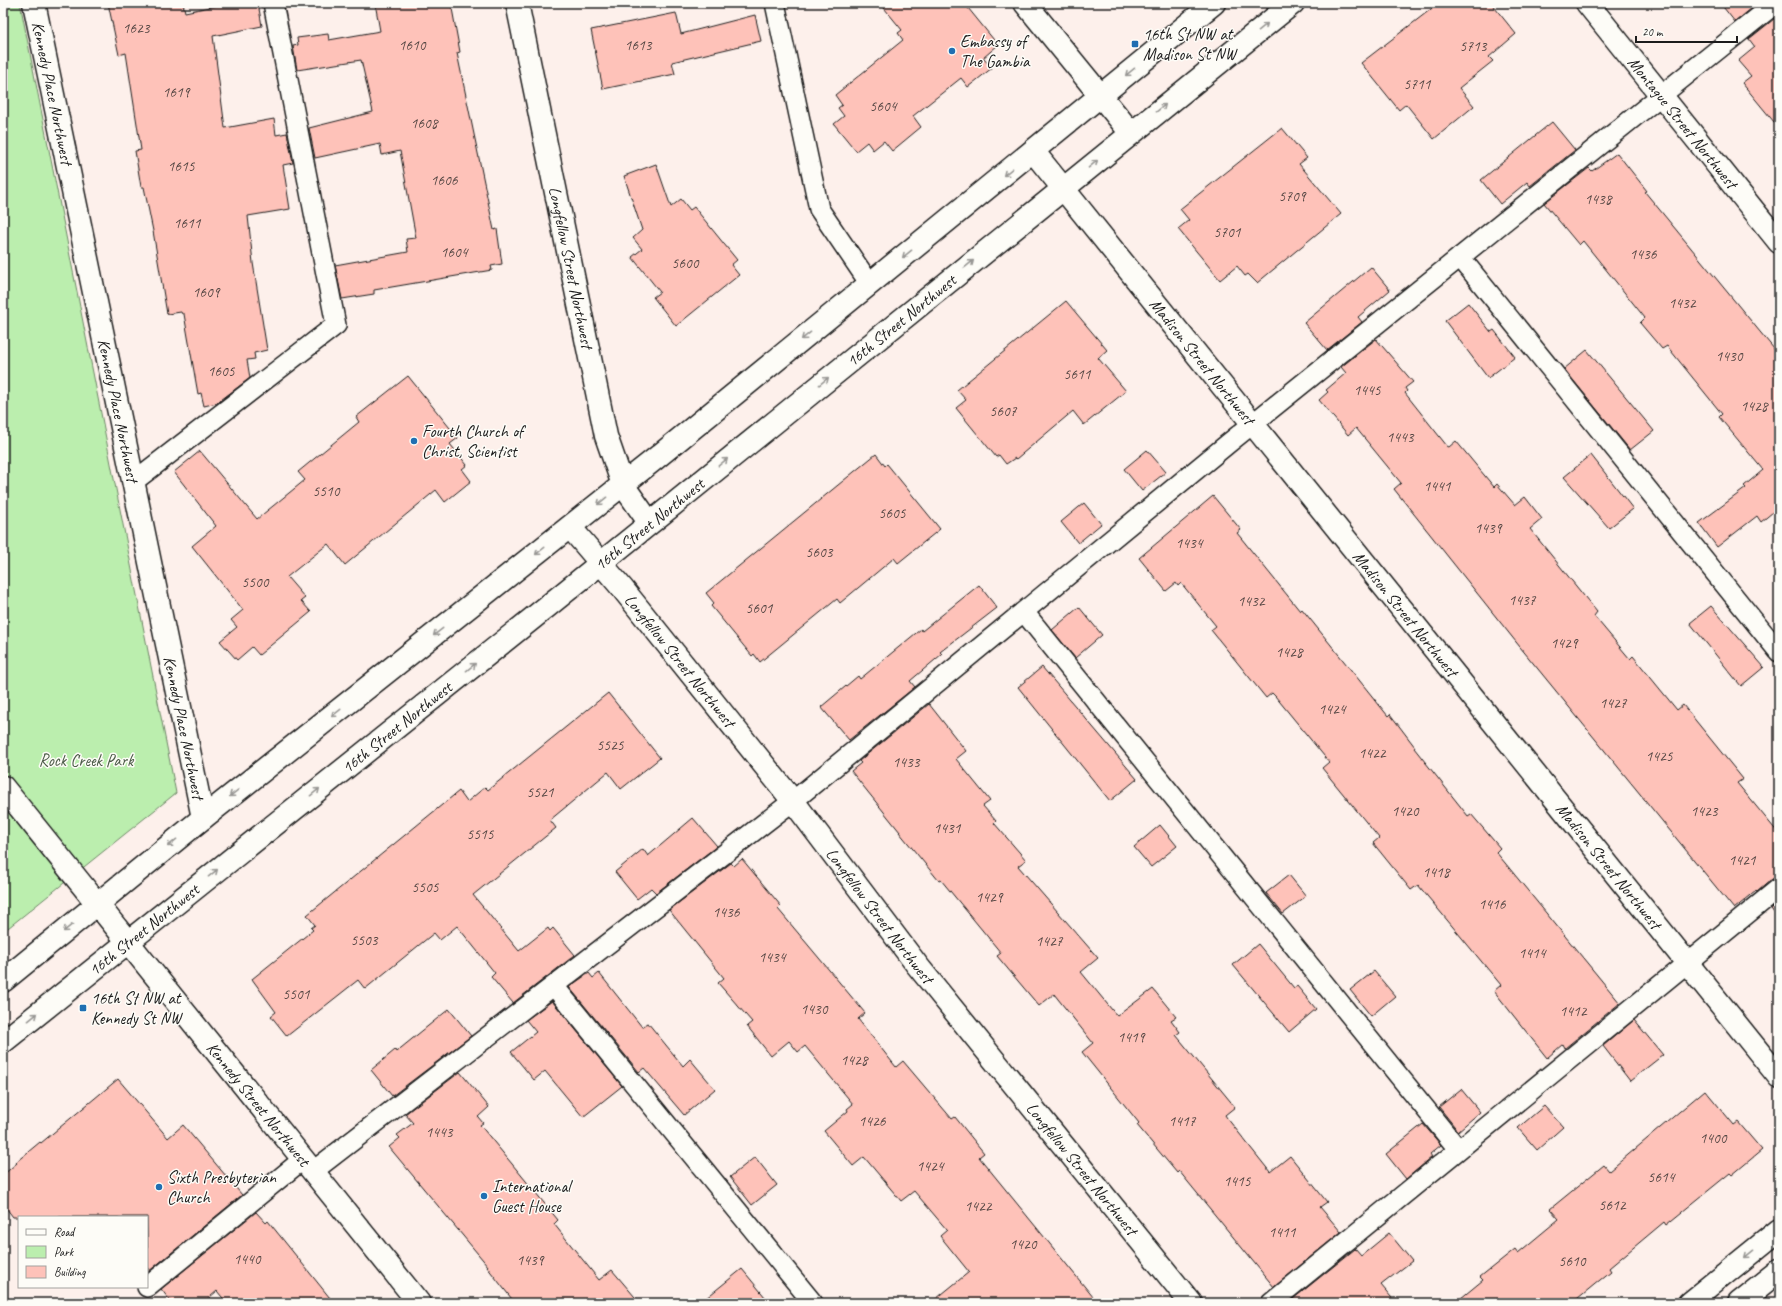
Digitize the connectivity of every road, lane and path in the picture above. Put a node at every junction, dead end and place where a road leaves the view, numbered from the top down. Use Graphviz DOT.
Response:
graph roads {
  1 [pos="34,3"];
  2 [pos="273,3"];
  3 [pos="517,3"];
  4 [pos="775,3"];
  5 [pos="1025,3"];
  6 [pos="1214,3"];
  7 [pos="1293,3"];
  8 [pos="1587,3"];
  9 [pos="1776,3"];
  10 [pos="1100,96"];
  11 [pos="1662,96"];
  12 [pos="1131,133"];
  13 [pos="1033,151"];
  14 [pos="1063,189"];
  15 [pos="1779,242"];
  16 [pos="1460,257"];
  17 [pos="870,284"];
  18 [pos="1252,425"];
  19 [pos="134,482"];
  20 [pos="623,485"];
  21 [pos="649,522"];
  22 [pos="570,527"];
  23 [pos="600,562"];
  24 [pos="1024,612"];
  25 [pos="1779,652"];
  26 [pos="3,787"];
  27 [pos="793,801"];
  28 [pos="203,818"];
  29 [pos="1779,888"];
  30 [pos="98,903"];
  31 [pos="128,941"];
  32 [pos="1686,963"];
  33 [pos="3,981"];
  34 [pos="554,986"];
  35 [pos="3,1042"];
  36 [pos="1779,1077"];
  37 [pos="1458,1149"];
  38 [pos="307,1166"];
  39 [pos="1779,1230"];
  40 [pos="1779,1271"];
  41 [pos="148,1286"];
  42 [pos="146,1288"];
  43 [pos="151,1303"];
  44 [pos="419,1303"];
  45 [pos="813,1303"];
  46 [pos="1191,1303"];
  47 [pos="1271,1303"];
  48 [pos="1689,1303"];
  49 [pos="1739,1303"];
  1 -- 19 [label="street, Kennedy Place Northwest"];
  2 -- 19 [label="lane"];
  3 -- 20 [label="street, Longfellow Street Northwest"];
  4 -- 17 [label="lane"];
  5 -- 10 [label="street"];
  6 -- 10 [label="street, one-way"];
  12 -- 7 [label="street, 16th Street Northwest, one-way"];
  8 -- 11 [label="street, Montague Street Northwest"];
  9 -- 11 [label="lane"];
  10 -- 12 [label="street"];
  10 -- 13 [label="street"];
  11 -- 15 [label="street, Montague Street Northwest"];
  11 -- 16 [label="lane"];
  14 -- 12 [label="street, 16th Street Northwest, one-way"];
  13 -- 14 [label="street, Madison Street Northwest"];
  13 -- 17 [label="street, one-way"];
  14 -- 18 [label="street, Madison Street Northwest"];
  21 -- 14 [label="street, 16th Street Northwest, one-way"];
  16 -- 18 [label="lane"];
  16 -- 25 [label="lane"];
  17 -- 20 [label="street, one-way"];
  18 -- 24 [label="lane"];
  18 -- 32 [label="street, Madison Street Northwest"];
  19 -- 28 [label="street, Kennedy Place Northwest"];
  20 -- 21 [label="street, Longfellow Street Northwest"];
  20 -- 22 [label="street, one-way"];
  21 -- 23 [label="street, 16th Street Northwest"];
  22 -- 23 [label="street, Longfellow Street Northwest"];
  22 -- 28 [label="street, one-way"];
  23 -- 27 [label="street, Longfellow Street Northwest"];
  31 -- 23 [label="street, 16th Street Northwest, one-way"];
  24 -- 27 [label="lane"];
  24 -- 37 [label="lane"];
  26 -- 30 [label="street, Kennedy Street Northwest"];
  27 -- 34 [label="lane"];
  27 -- 46 [label="street, Longfellow Street Northwest"];
  28 -- 30 [label="street, one-way"];
  29 -- 32 [label="lane"];
  30 -- 31 [label="street, Kennedy Street Northwest"];
  30 -- 33 [label="street, one-way"];
  35 -- 31 [label="street, 16th Street Northwest, one-way"];
  31 -- 38 [label="street, Kennedy Street Northwest"];
  32 -- 36 [label="street, Madison Street Northwest"];
  32 -- 37 [label="lane"];
  34 -- 38 [label="lane"];
  34 -- 45 [label="lane"];
  37 -- 47 [label="lane"];
  38 -- 41 [label="lane"];
  38 -- 44 [label="street, Kennedy Street Northwest"];
  39 -- 48 [label="street, one-way"];
  40 -- 49 [label="street"];
  42 -- 43 [label="lane"];
}
